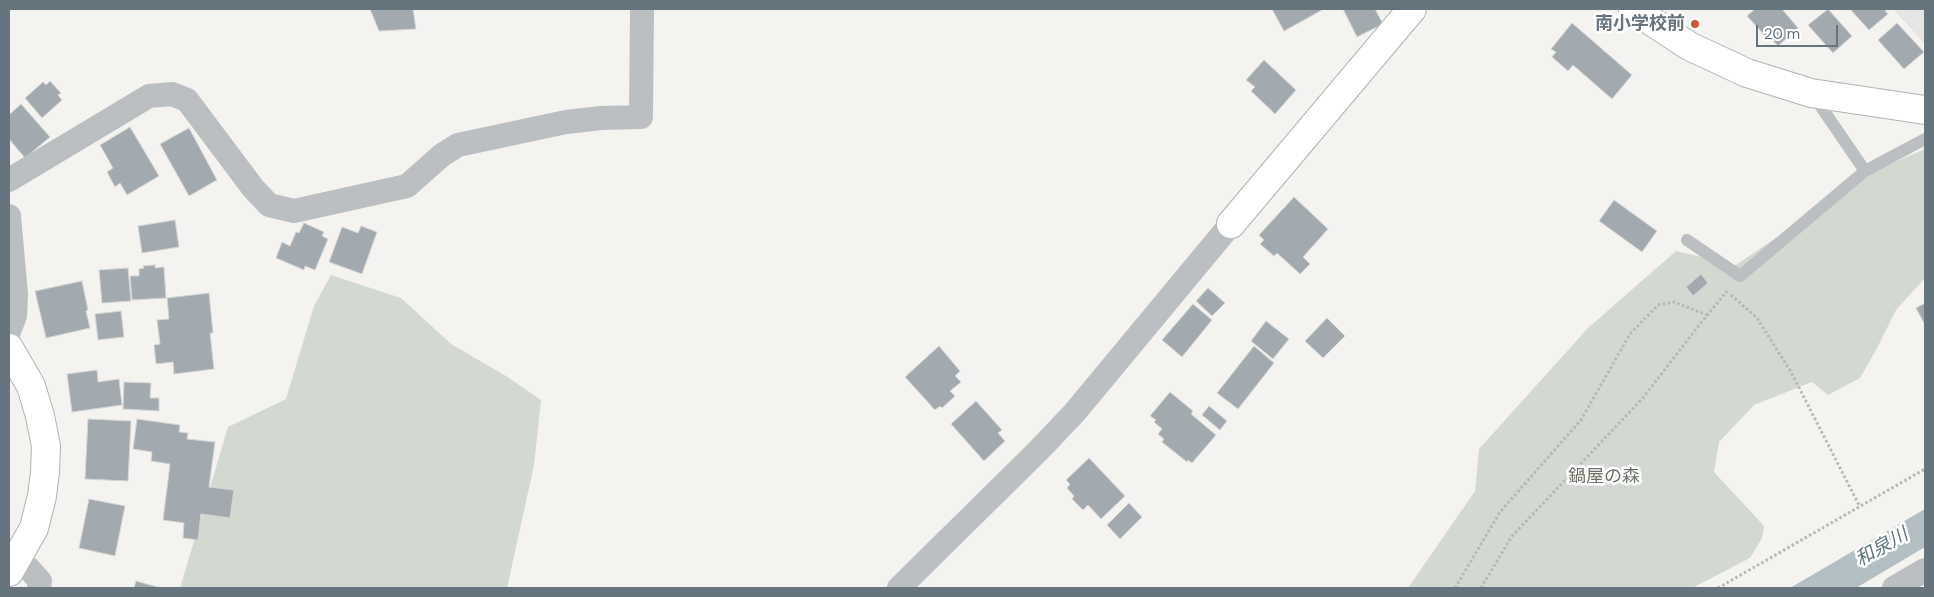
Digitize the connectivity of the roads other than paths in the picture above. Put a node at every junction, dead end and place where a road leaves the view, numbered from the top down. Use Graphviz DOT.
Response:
graph roads {
  1 [pos="642,9"];
  2 [pos="1412,9"];
  3 [pos="1633,9"];
  4 [pos="1811,93"];
  5 [pos="1925,110"];
  6 [pos="1925,139"];
  7 [pos="1865,171"];
  8 [pos="9,180"];
  9 [pos="9,216"];
  10 [pos="1231,224"];
  11 [pos="1687,240"];
  12 [pos="9,331"];
  13 [pos="9,348"];
  14 [pos="13,567"];
  15 [pos="1925,570"];
  16 [pos="39,588"];
  17 [pos="899,588"];
  18 [pos="1894,588"];
  1 -- 8 [label="street"];
  2 -- 10 [label="street"];
  3 -- 4 [label="street"];
  4 -- 5 [label="street"];
  4 -- 7 [label="lane"];
  6 -- 7 [label="lane"];
  7 -- 11 [label="lane"];
  9 -- 12 [label="street"];
  10 -- 17 [label="street"];
  13 -- 14 [label="street"];
  14 -- 16 [label="street"];
  15 -- 18 [label="street"];
}
